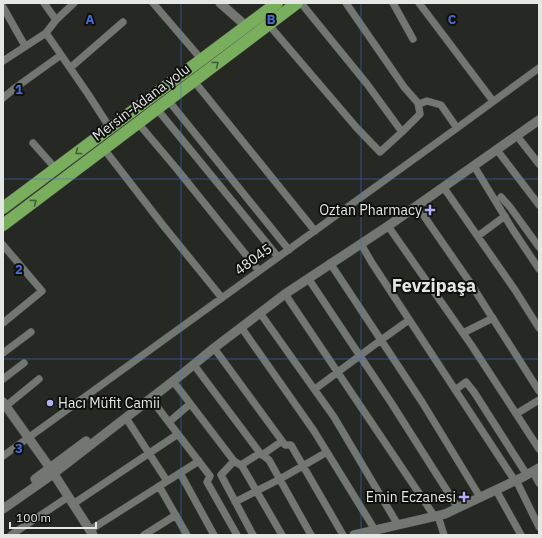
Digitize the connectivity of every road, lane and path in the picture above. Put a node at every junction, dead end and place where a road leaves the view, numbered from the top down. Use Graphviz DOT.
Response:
graph roads {
  1 [pos="44,3"];
  2 [pos="74,3"];
  3 [pos="153,3"];
  4 [pos="220,3"];
  5 [pos="277,3"];
  6 [pos="299,3"];
  7 [pos="346,3"];
  8 [pos="393,3"];
  9 [pos="419,3"];
  10 [pos="3,7"];
  11 [pos="56,20"];
  12 [pos="123,22"];
  13 [pos="268,25"];
  14 [pos="246,26"];
  15 [pos="46,33"];
  16 [pos="413,39"];
  17 [pos="25,46"];
  18 [pos="61,55"];
  19 [pos="3,60"];
  20 [pos="202,60"];
  21 [pos="70,68"];
  22 [pos="539,68"];
  23 [pos="194,81"];
  24 [pos="3,98"];
  25 [pos="168,100"];
  26 [pos="493,101"];
  27 [pos="418,103"];
  28 [pos="157,109"];
  29 [pos="539,114"];
  30 [pos="539,120"];
  31 [pos="138,123"];
  32 [pos="110,128"];
  33 [pos="457,128"];
  34 [pos="402,132"];
  35 [pos="517,136"];
  36 [pos="33,143"];
  37 [pos="104,149"];
  38 [pos="497,150"];
  39 [pos="539,164"];
  40 [pos="474,166"];
  41 [pos="56,169"];
  42 [pos="444,188"];
  43 [pos="501,197"];
  44 [pos="539,205"];
  45 [pos="417,206"];
  46 [pos="3,208"];
  47 [pos="505,216"];
  48 [pos="3,225"];
  49 [pos="388,226"];
  50 [pos="314,231"];
  51 [pos="478,236"];
  52 [pos="361,244"];
  53 [pos="3,246"];
  54 [pos="539,247"];
  55 [pos="288,250"];
  56 [pos="278,257"];
  57 [pos="330,263"];
  58 [pos="539,269"];
  59 [pos="259,271"];
  60 [pos="308,278"];
  61 [pos="285,294"];
  62 [pos="222,298"];
  63 [pos="260,313"];
  64 [pos="5,318"];
  65 [pos="493,318"];
  66 [pos="409,320"];
  67 [pos="241,327"];
  68 [pos="539,328"];
  69 [pos="30,332"];
  70 [pos="462,333"];
  71 [pos="381,340"];
  72 [pos="214,348"];
  73 [pos="3,353"];
  74 [pos="360,356"];
  75 [pos="24,363"];
  76 [pos="194,365"];
  77 [pos="338,372"];
  78 [pos="39,379"];
  79 [pos="3,380"];
  80 [pos="173,381"];
  81 [pos="315,389"];
  82 [pos="455,390"];
  83 [pos="539,391"];
  84 [pos="151,398"];
  85 [pos="539,400"];
  86 [pos="190,404"];
  87 [pos="5,407"];
  88 [pos="516,414"];
  89 [pos="126,418"];
  90 [pos="169,422"];
  91 [pos="178,434"];
  92 [pos="29,437"];
  93 [pos="282,441"];
  94 [pos="539,449"];
  95 [pos="327,452"];
  96 [pos="149,453"];
  97 [pos="261,454"];
  98 [pos="3,456"];
  99 [pos="199,461"];
  100 [pos="234,461"];
  101 [pos="241,465"];
  102 [pos="303,466"];
  103 [pos="52,471"];
  104 [pos="533,471"];
  105 [pos="180,473"];
  106 [pos="280,479"];
  107 [pos="167,481"];
  108 [pos="515,481"];
  109 [pos="539,483"];
  110 [pos="159,486"];
  111 [pos="496,490"];
  112 [pos="257,492"];
  113 [pos="480,497"];
  114 [pos="71,501"];
  115 [pos="235,502"];
  116 [pos="3,503"];
  117 [pos="458,508"];
  118 [pos="3,509"];
  119 [pos="176,515"];
  120 [pos="437,516"];
  121 [pos="398,525"];
  122 [pos="539,527"];
  123 [pos="375,530"];
  124 [pos="91,533"];
  125 [pos="11,535"];
  126 [pos="144,535"];
  127 [pos="187,535"];
  128 [pos="214,535"];
  129 [pos="237,535"];
  130 [pos="253,535"];
  131 [pos="282,535"];
  132 [pos="311,535"];
  133 [pos="343,535"];
  134 [pos="354,535"];
  135 [pos="444,535"];
  136 [pos="521,535"];
  1 -- 11 [label="street"];
  2 -- 11 [label="street"];
  3 -- 20 [label="street"];
  4 -- 14 [label="main road"];
  5 -- 14 [label="highway, Mersin-Adana yolu"];
  6 -- 13 [label="highway, Mersin-Adana yolu"];
  6 -- 34 [label="street"];
  7 -- 27 [label="street"];
  8 -- 16 [label="street"];
  9 -- 26 [label="street"];
  10 -- 17 [label="street"];
  11 -- 15 [label="street"];
  12 -- 21 [label="street"];
  23 -- 13 [label="highway, Mersin-Adana yolu, one-way"];
  13 -- 34 [label="street"];
  14 -- 20 [label="highway, Mersin-Adana yolu"];
  15 -- 17 [label="street"];
  15 -- 18 [label="street"];
  17 -- 19 [label="street"];
  18 -- 21 [label="street"];
  18 -- 24 [label="street"];
  20 -- 32 [label="highway, Mersin-Adana yolu"];
  21 -- 32 [label="street"];
  22 -- 26 [label="street, 48045"];
  23 -- 25 [label="highway, Mersin-Adana yolu"];
  23 -- 50 [label="street"];
  25 -- 28 [label="highway, Mersin-Adana yolu"];
  25 -- 55 [label="street"];
  26 -- 33 [label="street, 48045"];
  27 -- 33 [label="street"];
  27 -- 34 [label="street"];
  28 -- 31 [label="highway, Mersin-Adana yolu"];
  28 -- 56 [label="street"];
  29 -- 57 [label="main road"];
  30 -- 35 [label="main road"];
  31 -- 37 [label="highway, Mersin-Adana yolu"];
  31 -- 59 [label="street"];
  32 -- 41 [label="highway, Mersin-Adana yolu, one-way"];
  33 -- 50 [label="street, 48045"];
  35 -- 38 [label="main road"];
  35 -- 39 [label="street"];
  36 -- 41 [label="street"];
  48 -- 37 [label="highway, Mersin-Adana yolu, one-way"];
  37 -- 62 [label="street"];
  38 -- 40 [label="main road"];
  38 -- 44 [label="street"];
  40 -- 42 [label="main road"];
  40 -- 47 [label="street"];
  41 -- 46 [label="highway, Mersin-Adana yolu"];
  42 -- 45 [label="main road"];
  42 -- 51 [label="street"];
  43 -- 54 [label="street"];
  45 -- 49 [label="main road"];
  45 -- 65 [label="street"];
  47 -- 51 [label="street"];
  47 -- 58 [label="street"];
  49 -- 52 [label="main road"];
  49 -- 70 [label="street"];
  50 -- 55 [label="street, 48045"];
  51 -- 68 [label="street"];
  52 -- 57 [label="main road"];
  52 -- 66 [label="street"];
  53 -- 64 [label="street"];
  55 -- 56 [label="street, 48045"];
  56 -- 59 [label="street, 48045"];
  57 -- 60 [label="main road"];
  57 -- 71 [label="street"];
  59 -- 62 [label="street, 48045"];
  60 -- 61 [label="main road"];
  60 -- 74 [label="street"];
  61 -- 63 [label="main road"];
  61 -- 77 [label="street"];
  62 -- 92 [label="street, 48045"];
  63 -- 67 [label="main road"];
  63 -- 81 [label="street"];
  65 -- 70 [label="street"];
  65 -- 83 [label="street"];
  66 -- 71 [label="street"];
  66 -- 82 [label="street"];
  67 -- 72 [label="main road"];
  67 -- 95 [label="street"];
  69 -- 73 [label="street"];
  70 -- 88 [label="street"];
  71 -- 74 [label="street"];
  71 -- 113 [label="street"];
  72 -- 76 [label="main road"];
  72 -- 93 [label="street"];
  72 -- 103 [label="main road"];
  74 -- 77 [label="street"];
  74 -- 117 [label="street"];
  75 -- 79 [label="street"];
  76 -- 80 [label="main road"];
  76 -- 97 [label="street"];
  77 -- 81 [label="street"];
  77 -- 120 [label="street"];
  78 -- 87 [label="street"];
  80 -- 84 [label="main road"];
  80 -- 86 [label="street"];
  81 -- 121 [label="street"];
  82 -- 104 [label="street"];
  82 -- 108 [label="street"];
  84 -- 89 [label="main road"];
  84 -- 90 [label="street"];
  85 -- 88 [label="street"];
  86 -- 90 [label="street"];
  86 -- 100 [label="street"];
  87 -- 92 [label="main road"];
  88 -- 94 [label="street"];
  89 -- 96 [label="street"];
  89 -- 103 [label="main road"];
  90 -- 91 [label="street"];
  91 -- 96 [label="street"];
  91 -- 99 [label="street"];
  92 -- 98 [label="street, 48045"];
  92 -- 103 [label="main road"];
  93 -- 97 [label="street"];
  93 -- 102 [label="street"];
  95 -- 102 [label="street"];
  95 -- 123 [label="street"];
  96 -- 107 [label="street"];
  96 -- 114 [label="street"];
  97 -- 101 [label="street"];
  97 -- 106 [label="street"];
  99 -- 105 [label="street"];
  99 -- 129 [label="street"];
  100 -- 101 [label="street"];
  100 -- 115 [label="street"];
  101 -- 112 [label="street"];
  102 -- 106 [label="street"];
  102 -- 133 [label="street"];
  103 -- 114 [label="main road"];
  103 -- 116 [label="main road"];
  103 -- 118 [label="main road"];
  104 -- 108 [label="main road"];
  104 -- 109 [label="street"];
  105 -- 107 [label="street"];
  105 -- 128 [label="street"];
  106 -- 112 [label="street"];
  106 -- 132 [label="street"];
  107 -- 110 [label="street"];
  108 -- 111 [label="main road"];
  108 -- 122 [label="street"];
  110 -- 119 [label="street"];
  110 -- 124 [label="street"];
  111 -- 113 [label="main road"];
  111 -- 136 [label="street"];
  112 -- 115 [label="street"];
  112 -- 131 [label="street"];
  113 -- 117 [label="main road"];
  114 -- 124 [label="main road"];
  114 -- 125 [label="street"];
  115 -- 130 [label="street"];
  117 -- 120 [label="main road"];
  119 -- 126 [label="street"];
  119 -- 127 [label="street"];
  120 -- 121 [label="main road"];
  120 -- 135 [label="street"];
  121 -- 123 [label="main road"];
  123 -- 134 [label="main road"];
}
